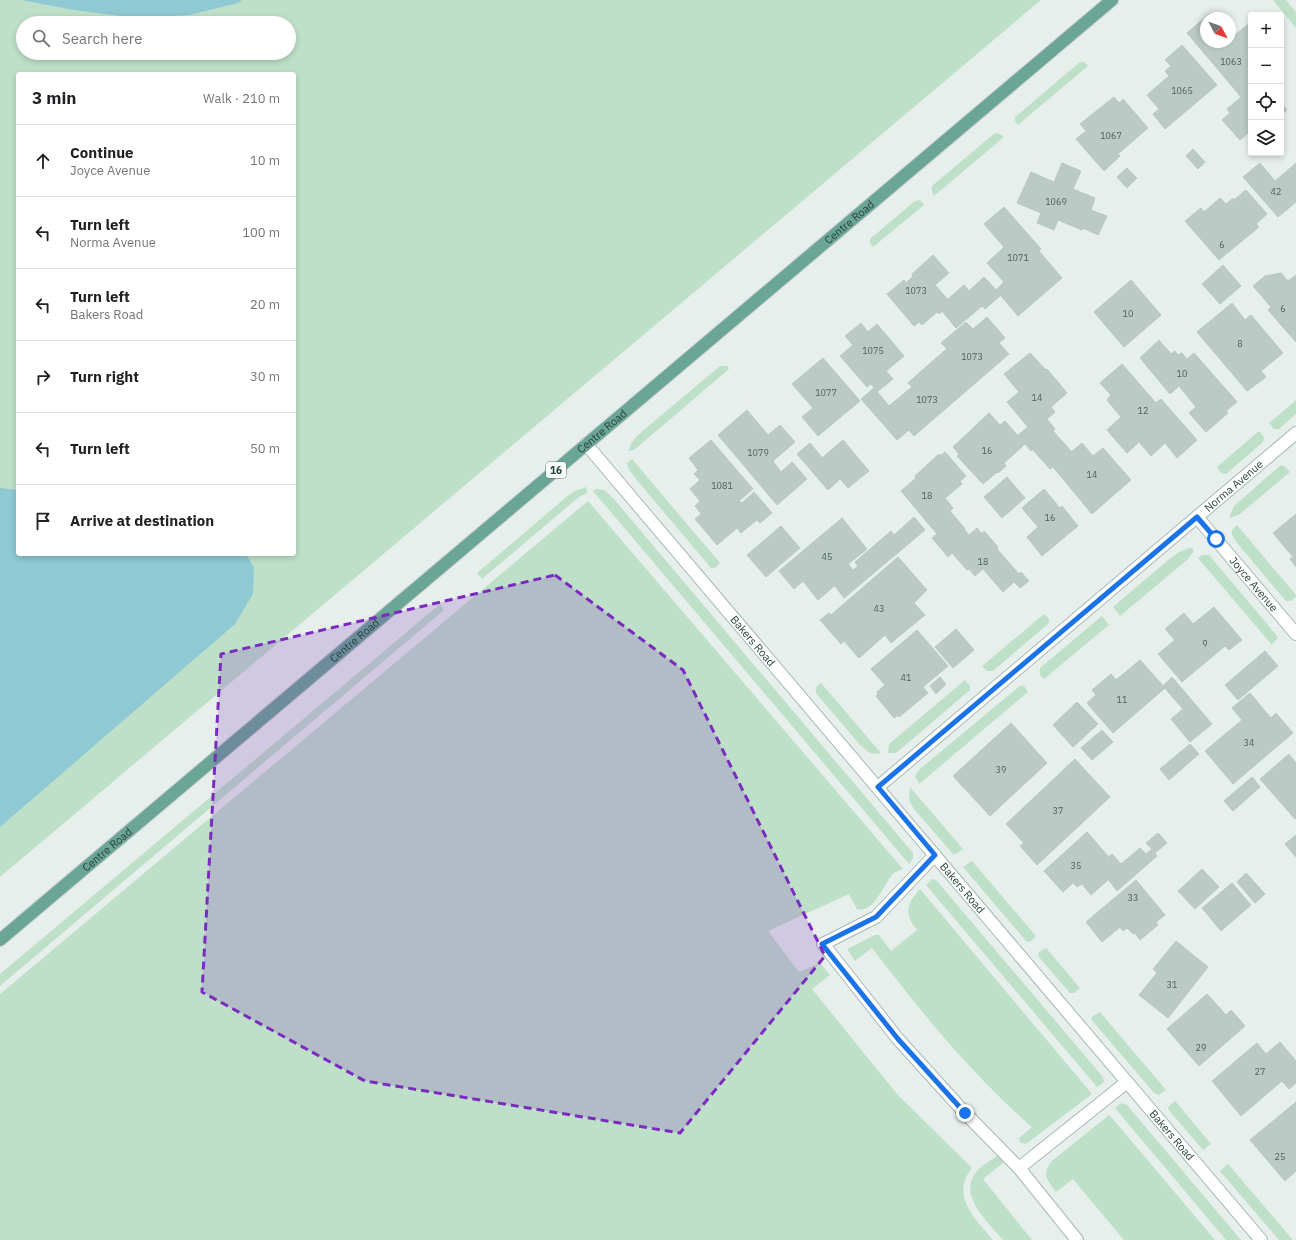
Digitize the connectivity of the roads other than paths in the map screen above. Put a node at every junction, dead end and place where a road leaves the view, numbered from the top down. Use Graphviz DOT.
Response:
graph roads {
  1 [pos="1112,0"];
  2 [pos="1296,433"];
  3 [pos="586,444"];
  4 [pos="1197,517"];
  5 [pos="1296,634"];
  6 [pos="878,787"];
  7 [pos="935,855"];
  8 [pos="0,940"];
  9 [pos="1127,1082"];
  10 [pos="1019,1168"];
  11 [pos="1077,1240"];
  12 [pos="1261,1240"];
  1 -- 3 [label="main road, Centre Road / 16"];
  2 -- 4 [label="street, Norma Avenue"];
  3 -- 6 [label="street, Bakers Road"];
  3 -- 8 [label="main road, Centre Road / 16"];
  4 -- 5 [label="street, Joyce Avenue"];
  4 -- 6 [label="street, Norma Avenue"];
  6 -- 7 [label="street, Bakers Road"];
  7 -- 9 [label="street, Bakers Road"];
  7 -- 10 [label="street"];
  9 -- 10 [label="street"];
  9 -- 12 [label="street, Bakers Road"];
  10 -- 11 [label="street"];
}
